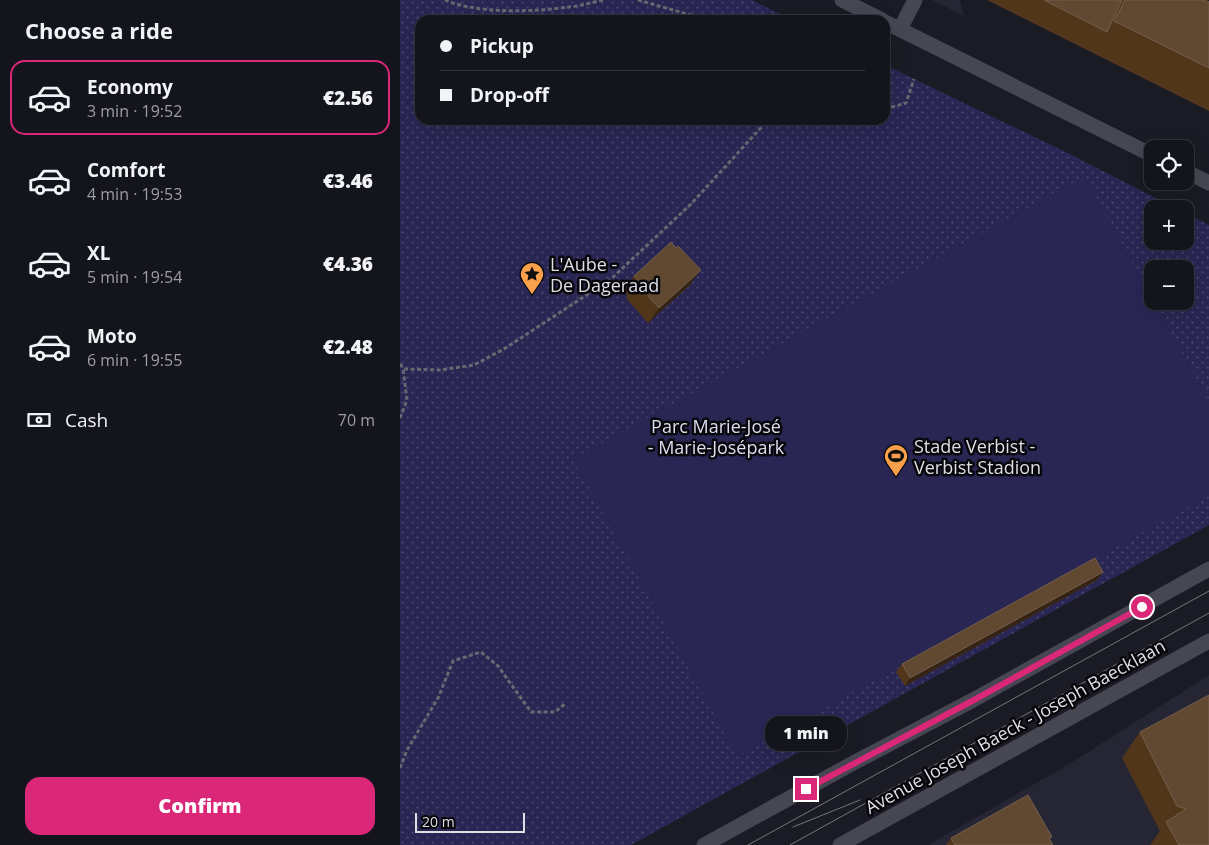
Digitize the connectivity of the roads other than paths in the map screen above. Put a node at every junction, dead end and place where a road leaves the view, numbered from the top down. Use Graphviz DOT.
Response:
graph roads {
  1 [pos="842,0"];
  2 [pos="915,0"];
  3 [pos="872,15"];
  4 [pos="890,24"];
  5 [pos="900,29"];
  6 [pos="1144,151"];
  7 [pos="1194,176"];
  8 [pos="1209,183"];
  9 [pos="1209,570"];
  10 [pos="1209,641"];
  11 [pos="704,845"];
  12 [pos="840,845"];
  1 -- 3 [label="street"];
  2 -- 5 [label="street"];
  4 -- 5 [label="street"];
  5 -- 6 [label="street"];
  7 -- 8 [label="street"];
  9 -- 11 [label="street"];
  10 -- 12 [label="street, Avenue Joseph Baeck - Joseph Baecklaan"];
}
